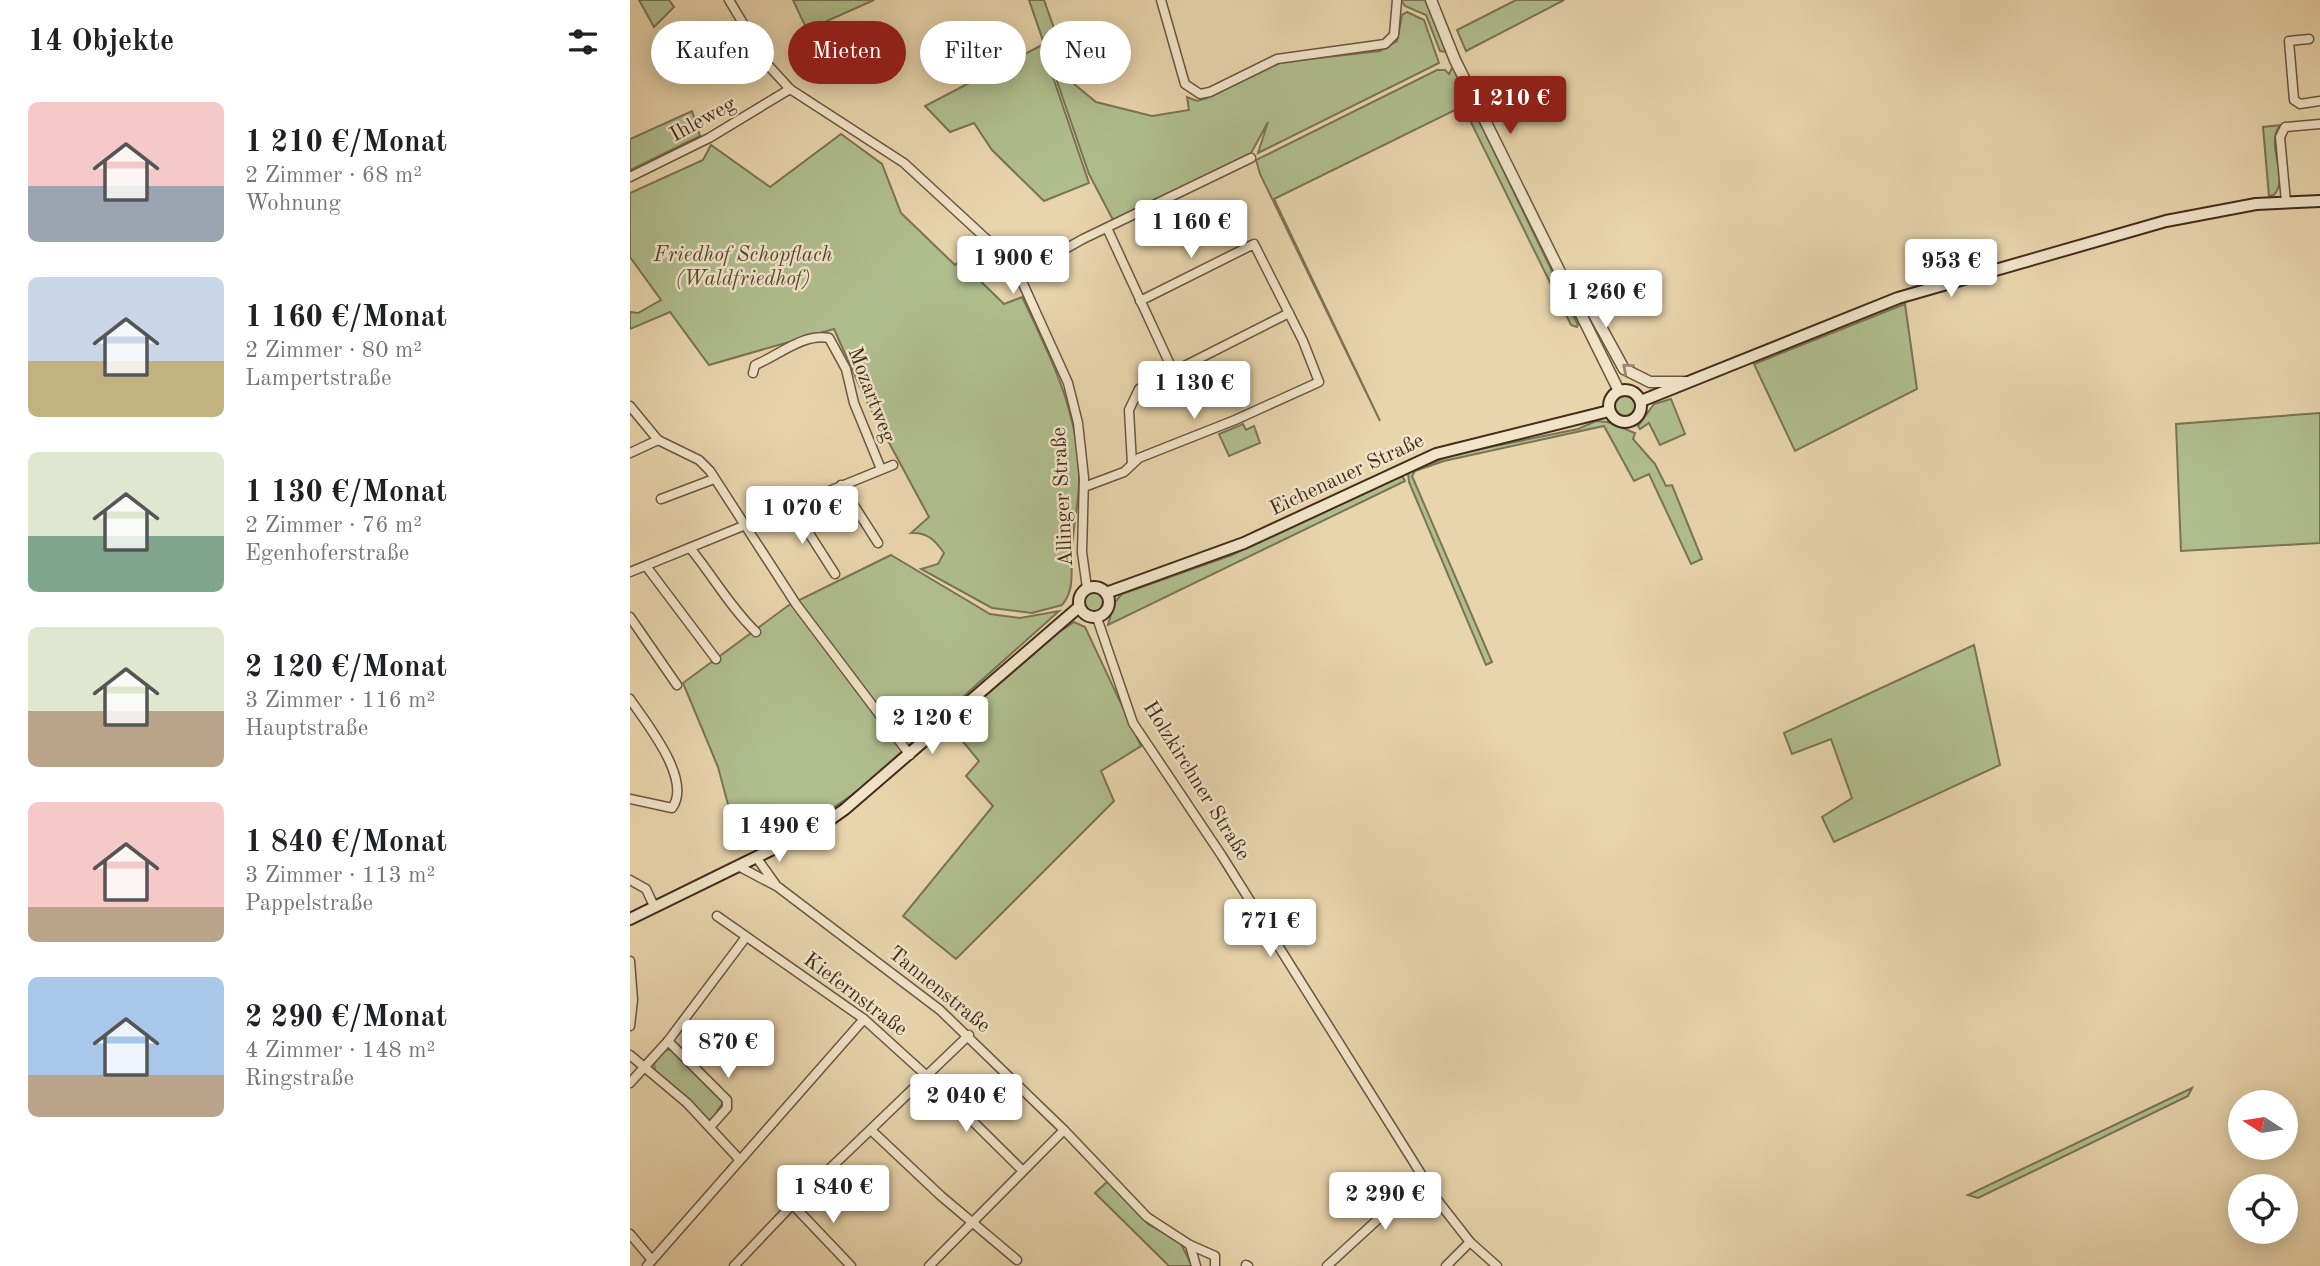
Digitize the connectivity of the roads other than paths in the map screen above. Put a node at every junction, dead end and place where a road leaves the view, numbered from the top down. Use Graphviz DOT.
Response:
graph roads {
  1 [pos="729,0"];
  2 [pos="1161,0"];
  3 [pos="1397,0"];
  4 [pos="1431,0"];
  5 [pos="2309,39"];
  6 [pos="790,89"];
  7 [pos="2320,101"];
  8 [pos="2320,124"];
  9 [pos="1251,158"];
  10 [pos="630,177"];
  11 [pos="2320,201"];
  12 [pos="2286,202"];
  13 [pos="1107,228"];
  14 [pos="1019,275"];
  15 [pos="1565,282"];
  16 [pos="1140,301"];
  17 [pos="1289,313"];
  18 [pos="1173,371"];
  19 [pos="753,373"];
  20 [pos="1690,383"];
  21 [pos="1619,391"];
  22 [pos="1641,401"];
  23 [pos="630,406"];
  24 [pos="1609,411"];
  25 [pos="659,440"];
  26 [pos="630,453"];
  27 [pos="1132,464"];
  28 [pos="893,465"];
  29 [pos="881,469"];
  30 [pos="715,479"];
  31 [pos="841,485"];
  32 [pos="1084,487"];
  33 [pos="661,499"];
  34 [pos="791,505"];
  35 [pos="744,526"];
  36 [pos="878,543"];
  37 [pos="690,548"];
  38 [pos="646,566"];
  39 [pos="630,572"];
  40 [pos="835,574"];
  41 [pos="1087,588"];
  42 [pos="1106,593"];
  43 [pos="1079,607"];
  44 [pos="630,617"];
  45 [pos="1097,618"];
  46 [pos="756,632"];
  47 [pos="716,659"];
  48 [pos="677,685"];
  49 [pos="630,698"];
  50 [pos="910,755"];
  51 [pos="630,799"];
  52 [pos="756,857"];
  53 [pos="738,866"];
  54 [pos="630,880"];
  55 [pos="778,887"];
  56 [pos="654,906"];
  57 [pos="717,916"];
  58 [pos="630,919"];
  59 [pos="746,937"];
  60 [pos="630,961"];
  61 [pos="864,1019"];
  62 [pos="630,1026"];
  63 [pos="969,1035"];
  64 [pos="668,1041"];
  65 [pos="630,1055"];
  66 [pos="645,1068"];
  67 [pos="928,1077"];
  68 [pos="630,1083"];
  69 [pos="710,1127"];
  70 [pos="1064,1130"];
  71 [pos="872,1131"];
  72 [pos="738,1159"];
  73 [pos="1023,1171"];
  74 [pos="1423,1178"];
  75 [pos="793,1205"];
  76 [pos="972,1222"];
  77 [pos="630,1234"];
  78 [pos="1470,1242"];
  79 [pos="1191,1245"];
  80 [pos="1017,1260"];
  81 [pos="649,1263"];
  82 [pos="734,1266"];
  83 [pos="851,1266"];
  84 [pos="929,1266"];
  85 [pos="1196,1266"];
  86 [pos="1215,1266"];
  87 [pos="1327,1266"];
  88 [pos="1446,1266"];
  89 [pos="1497,1266"];
  1 -- 6 [label="street, Allinger Straße"];
  2 -- 3 [label="street"];
  4 -- 15 [label="street"];
  5 -- 7 [label="street"];
  6 -- 10 [label="street, Ihleweg"];
  6 -- 14 [label="street, Allinger Straße"];
  8 -- 12 [label="street"];
  9 -- 13 [label="street"];
  11 -- 12 [label="main road"];
  12 -- 20 [label="main road"];
  13 -- 14 [label="street"];
  13 -- 16 [label="street"];
  14 -- 32 [label="street, Allinger Straße"];
  20 -- 15 [label="street, one-way"];
  15 -- 21 [label="street"];
  16 -- 17 [label="street"];
  16 -- 18 [label="street"];
  17 -- 18 [label="street"];
  17 -- 27 [label="street"];
  18 -- 27 [label="street"];
  19 -- 29 [label="street, Mozartweg"];
  20 -- 22 [label="main road"];
  21 -- 22 [label="main road"];
  21 -- 24 [label="main road"];
  22 -- 24 [label="main road"];
  23 -- 25 [label="street"];
  24 -- 42 [label="main road, Eichenauer Straße"];
  25 -- 26 [label="street"];
  25 -- 30 [label="street"];
  27 -- 32 [label="street"];
  28 -- 29 [label="street"];
  29 -- 31 [label="street"];
  30 -- 33 [label="street"];
  30 -- 35 [label="street"];
  31 -- 34 [label="street"];
  31 -- 36 [label="street"];
  32 -- 41 [label="street, Allinger Straße"];
  34 -- 35 [label="street"];
  34 -- 40 [label="street"];
  35 -- 37 [label="street"];
  35 -- 50 [label="street"];
  37 -- 38 [label="street"];
  37 -- 46 [label="street"];
  38 -- 39 [label="street"];
  38 -- 47 [label="street"];
  41 -- 42 [label="main road"];
  41 -- 43 [label="main road"];
  42 -- 45 [label="main road"];
  43 -- 45 [label="main road"];
  43 -- 50 [label="main road"];
  44 -- 48 [label="street"];
  45 -- 74 [label="street, Holzkirchner Straße"];
  49 -- 51 [label="street"];
  50 -- 52 [label="main road"];
  52 -- 53 [label="main road"];
  52 -- 55 [label="street, Tannenstraße"];
  53 -- 55 [label="street, Tannenstraße"];
  53 -- 56 [label="main road"];
  54 -- 56 [label="street"];
  55 -- 63 [label="street, Tannenstraße"];
  56 -- 58 [label="main road"];
  57 -- 59 [label="street, Kiefernstraße"];
  59 -- 61 [label="street, Kiefernstraße"];
  59 -- 64 [label="street"];
  60 -- 62 [label="street"];
  61 -- 67 [label="street, Kiefernstraße"];
  61 -- 72 [label="street"];
  63 -- 67 [label="street"];
  63 -- 70 [label="street, Tannenstraße"];
  64 -- 66 [label="street"];
  64 -- 69 [label="street"];
  65 -- 66 [label="street"];
  66 -- 68 [label="street"];
  66 -- 69 [label="street"];
  67 -- 71 [label="street"];
  67 -- 73 [label="street, Kiefernstraße"];
  69 -- 72 [label="street"];
  70 -- 73 [label="street"];
  70 -- 79 [label="street, Tannenstraße"];
  71 -- 75 [label="street"];
  71 -- 76 [label="street"];
  72 -- 81 [label="street"];
  73 -- 76 [label="street"];
  74 -- 78 [label="street, Holzkirchner Straße"];
  74 -- 87 [label="street"];
  75 -- 82 [label="street"];
  75 -- 83 [label="street"];
  76 -- 80 [label="street"];
  76 -- 84 [label="street"];
  77 -- 81 [label="street"];
  78 -- 88 [label="street"];
  78 -- 89 [label="street, Holzkirchner Straße"];
  79 -- 85 [label="street"];
  79 -- 86 [label="street, Tannenstraße"];
}
